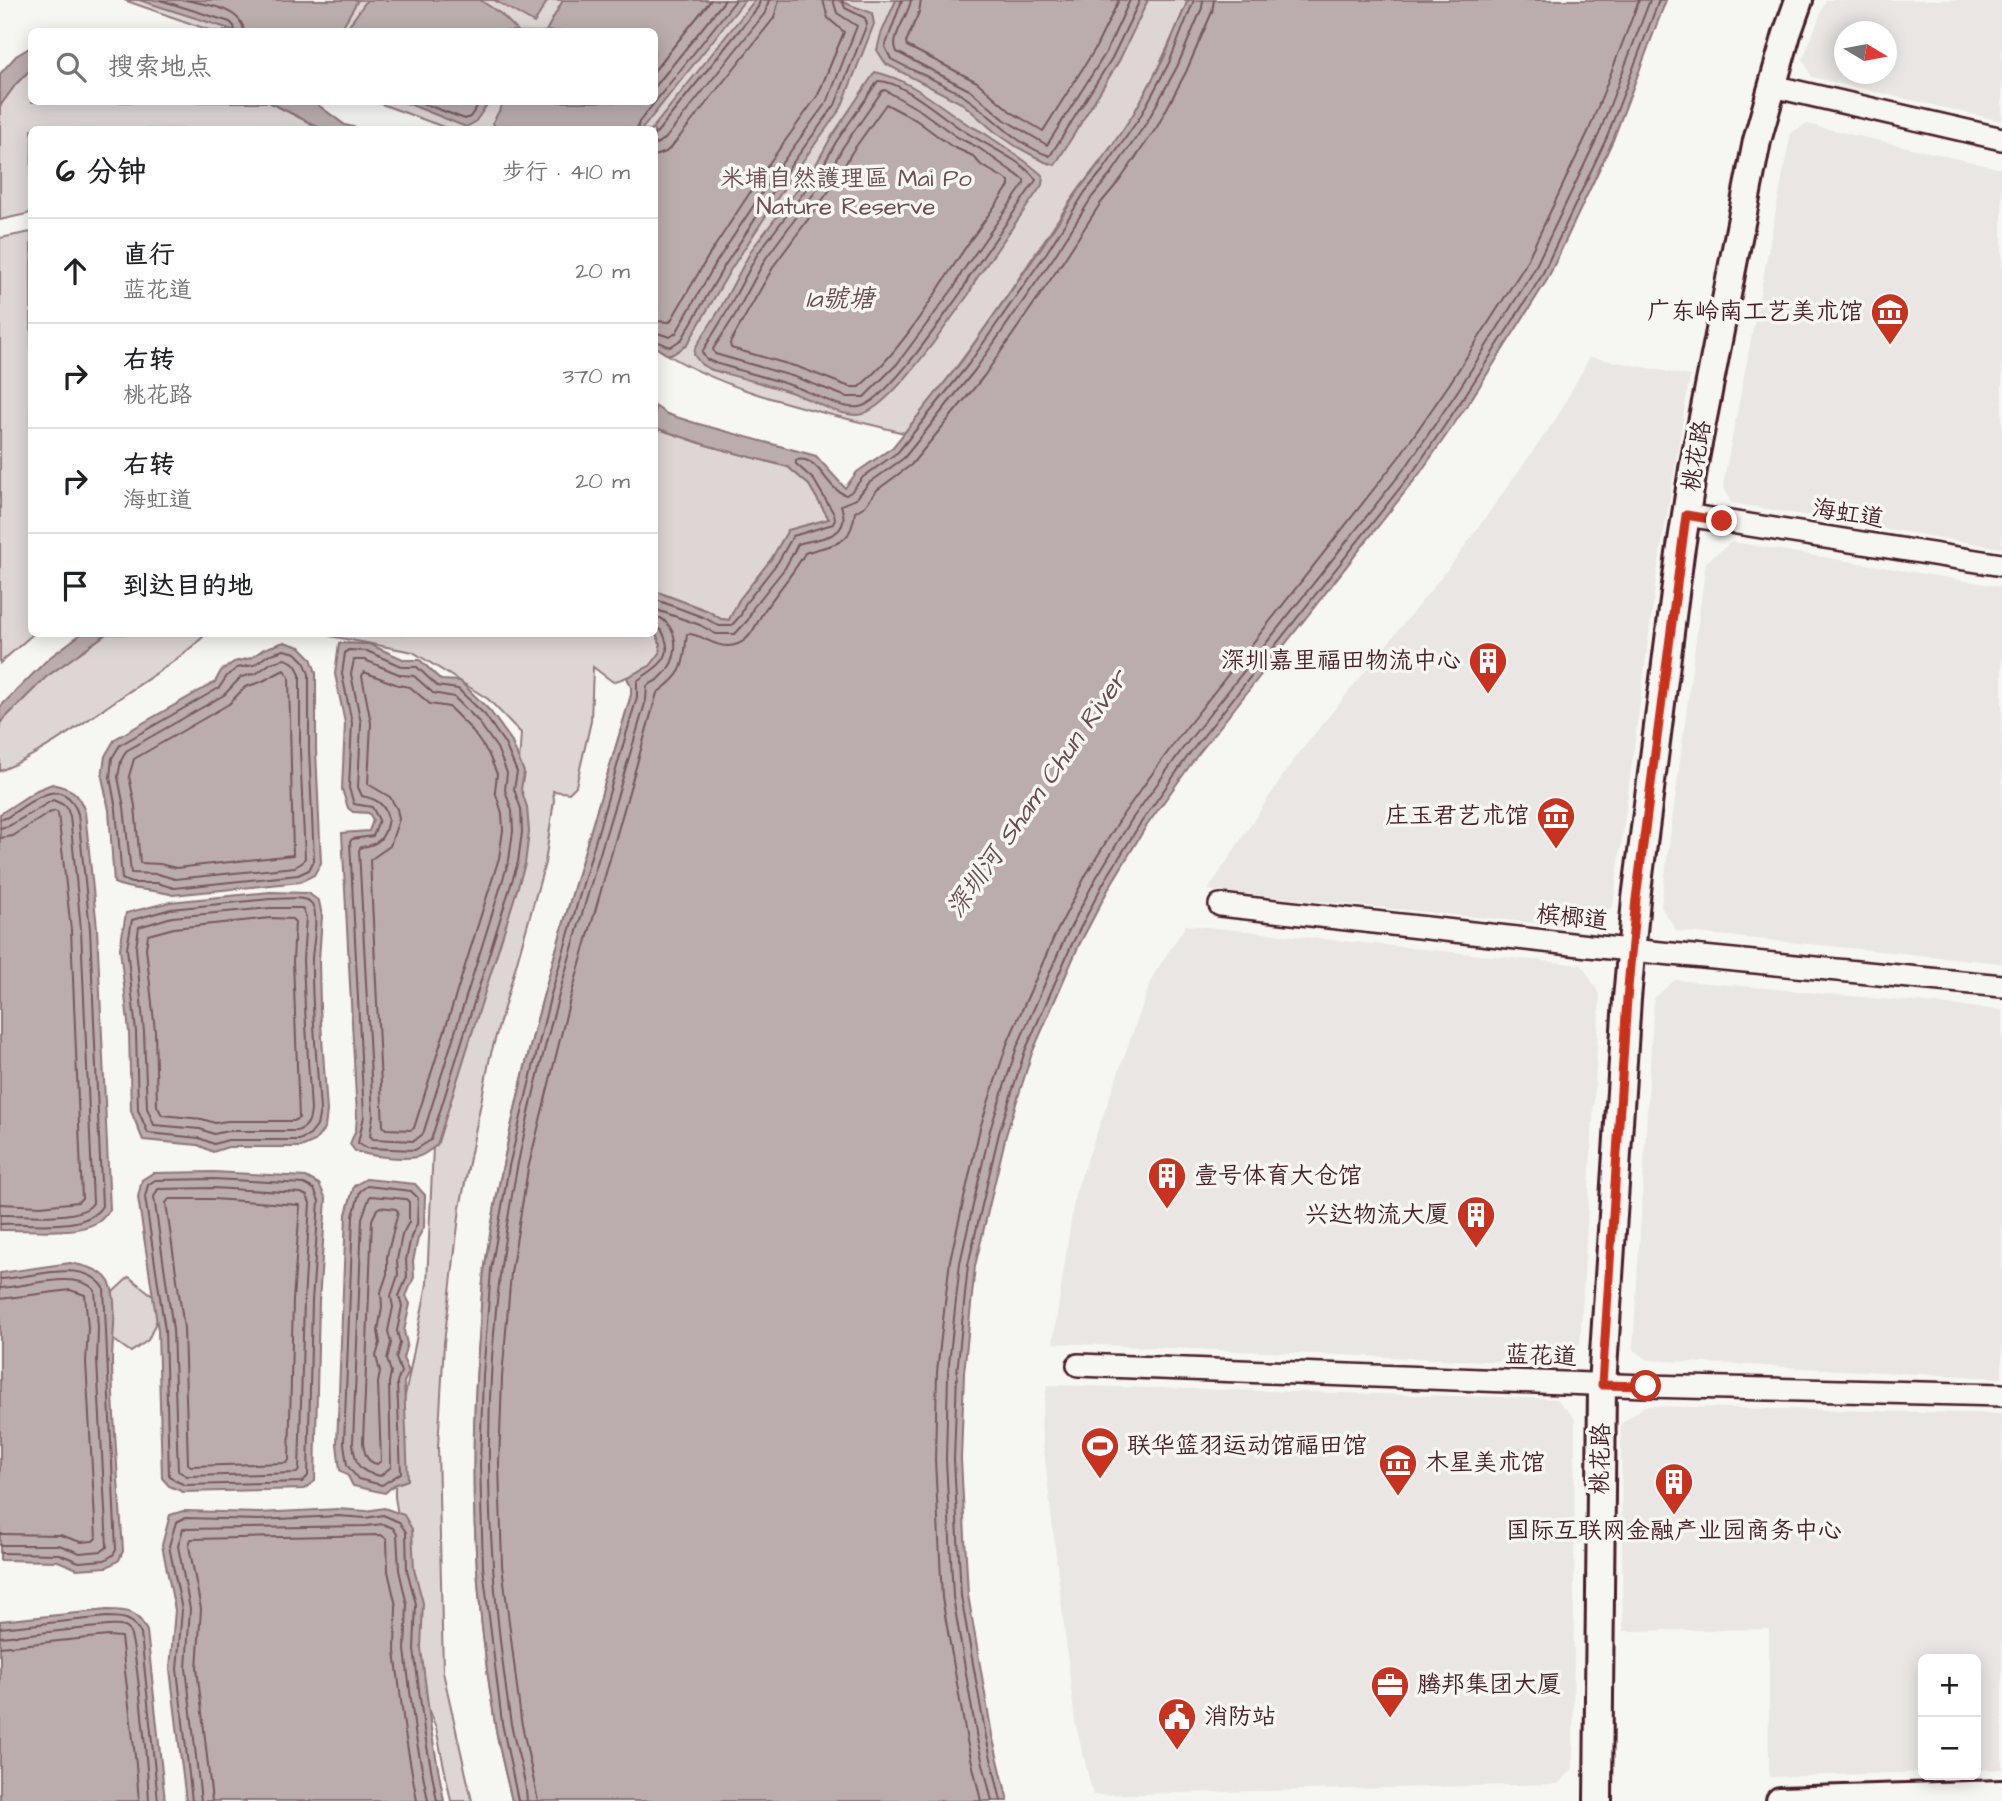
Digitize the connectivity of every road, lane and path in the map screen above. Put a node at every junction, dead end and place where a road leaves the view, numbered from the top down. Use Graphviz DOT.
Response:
graph roads {
  1 [pos="1799,0"];
  2 [pos="1772,86"];
  3 [pos="2002,139"];
  4 [pos="1686,515"];
  5 [pos="2002,565"];
  6 [pos="1220,905"];
  7 [pos="1631,950"];
  8 [pos="2002,986"];
  9 [pos="1078,1365"];
  10 [pos="1602,1385"];
  11 [pos="2002,1395"];
  12 [pos="2002,1794"];
  13 [pos="1940,1798"];
  14 [pos="1598,1801"];
  15 [pos="1780,1801"];
  1 -- 2 [label="main road, 桃花路"];
  2 -- 3 [label="street"];
  2 -- 4 [label="main road, 桃花路"];
  4 -- 5 [label="street, 海虹道"];
  4 -- 7 [label="main road, 桃花路"];
  6 -- 7 [label="street, 槟榔道"];
  7 -- 8 [label="street, 槟榔道"];
  7 -- 10 [label="main road, 桃花路"];
  9 -- 10 [label="street, 蓝花道"];
  10 -- 11 [label="street, 蓝花道"];
  10 -- 14 [label="main road, 桃花路"];
  12 -- 13 [label="main road"];
  13 -- 15 [label="main road"];
}
